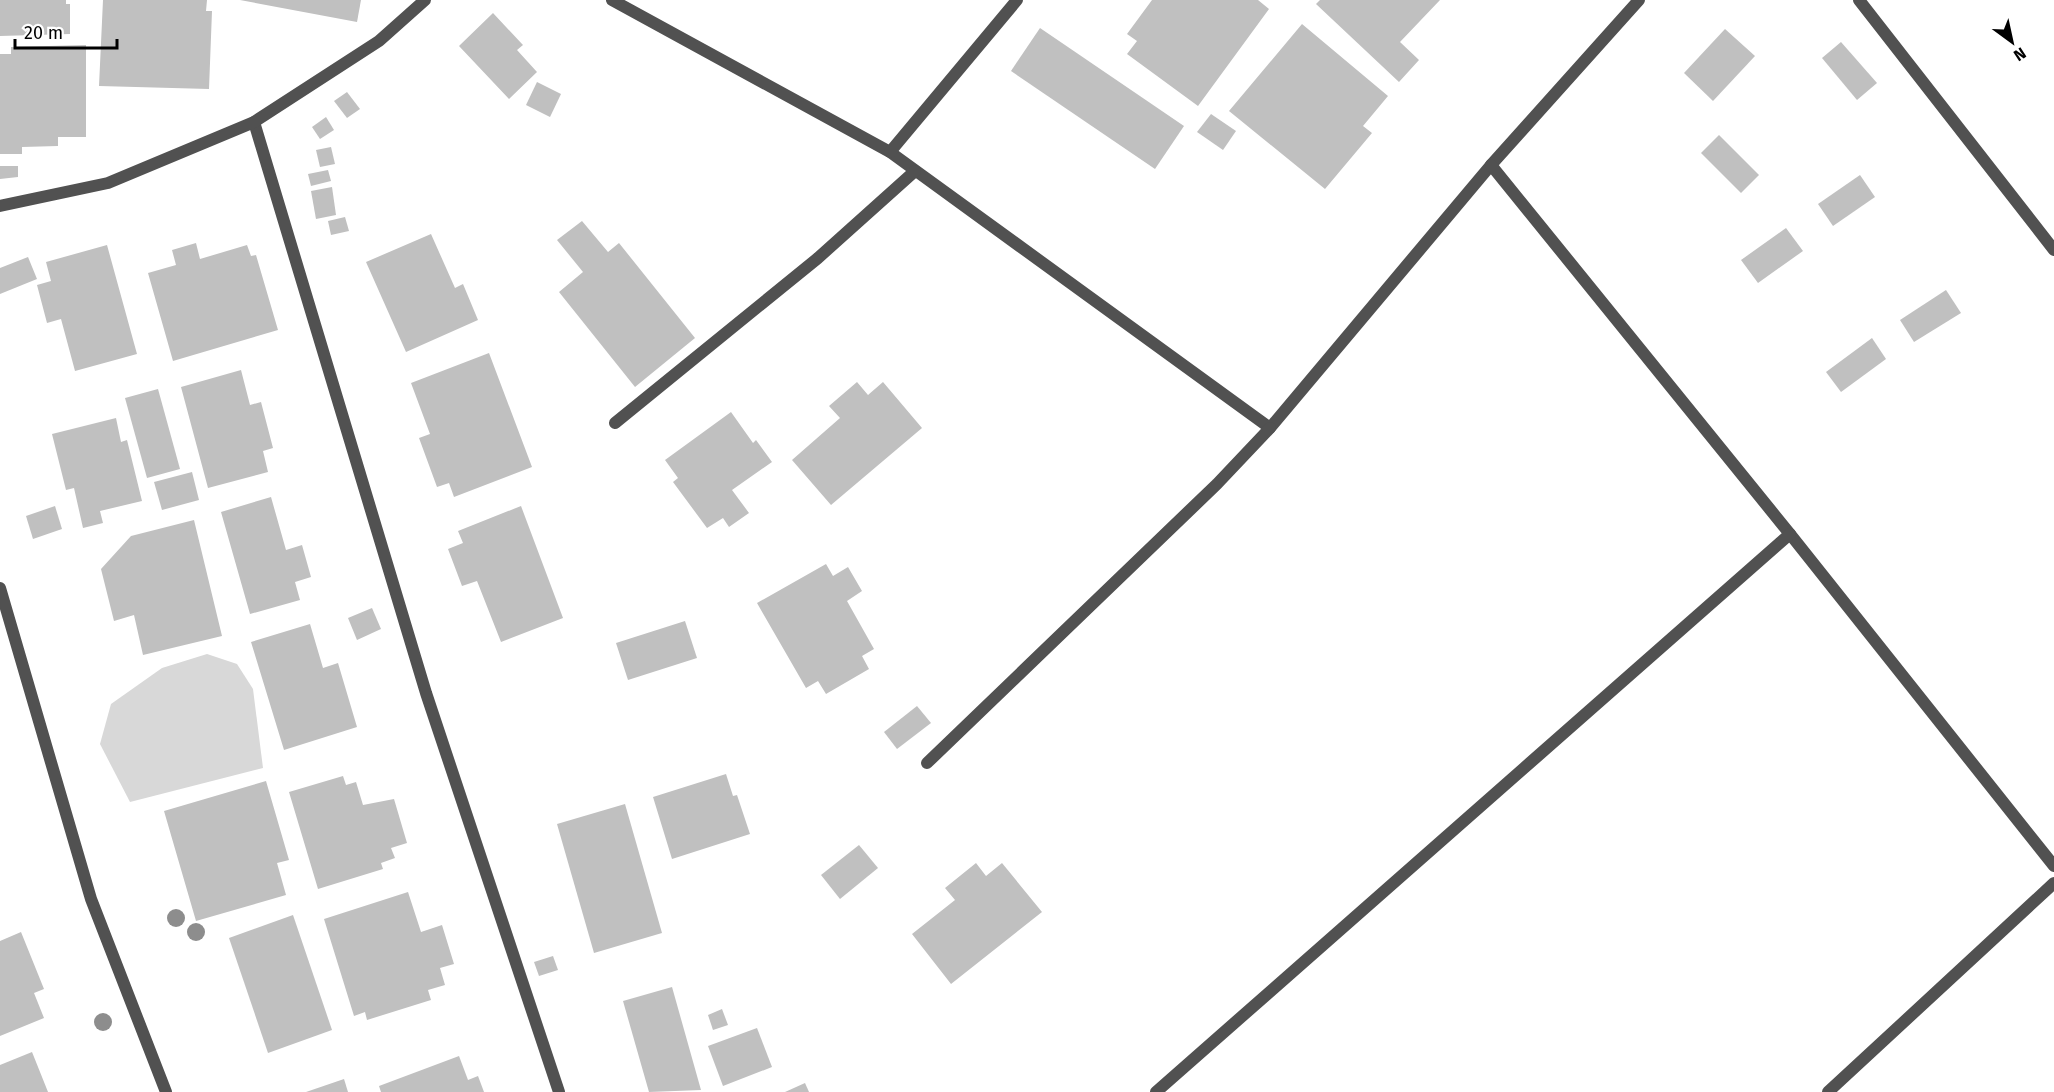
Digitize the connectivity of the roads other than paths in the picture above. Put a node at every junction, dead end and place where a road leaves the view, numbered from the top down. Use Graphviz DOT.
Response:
graph roads {
  1 [pos="425,0"];
  2 [pos="612,0"];
  3 [pos="1017,0"];
  4 [pos="1639,0"];
  5 [pos="1859,0"];
  6 [pos="254,122"];
  7 [pos="890,152"];
  8 [pos="1491,165"];
  9 [pos="915,171"];
  10 [pos="0,206"];
  11 [pos="2054,250"];
  12 [pos="615,423"];
  13 [pos="1270,428"];
  14 [pos="1790,534"];
  15 [pos="0,588"];
  16 [pos="927,763"];
  17 [pos="2054,866"];
  18 [pos="2054,883"];
  19 [pos="166,1092"];
  20 [pos="559,1092"];
  21 [pos="1156,1092"];
  22 [pos="1828,1092"];
  1 -- 6 [label="street"];
  2 -- 7 [label="street"];
  3 -- 7 [label="street"];
  4 -- 8 [label="street"];
  5 -- 11 [label="street"];
  6 -- 10 [label="street"];
  6 -- 20 [label="street"];
  7 -- 9 [label="street"];
  8 -- 13 [label="street"];
  8 -- 14 [label="street"];
  9 -- 12 [label="street"];
  9 -- 13 [label="street"];
  13 -- 16 [label="street"];
  14 -- 17 [label="street"];
  14 -- 21 [label="street"];
  15 -- 19 [label="street"];
  18 -- 22 [label="street"];
}
